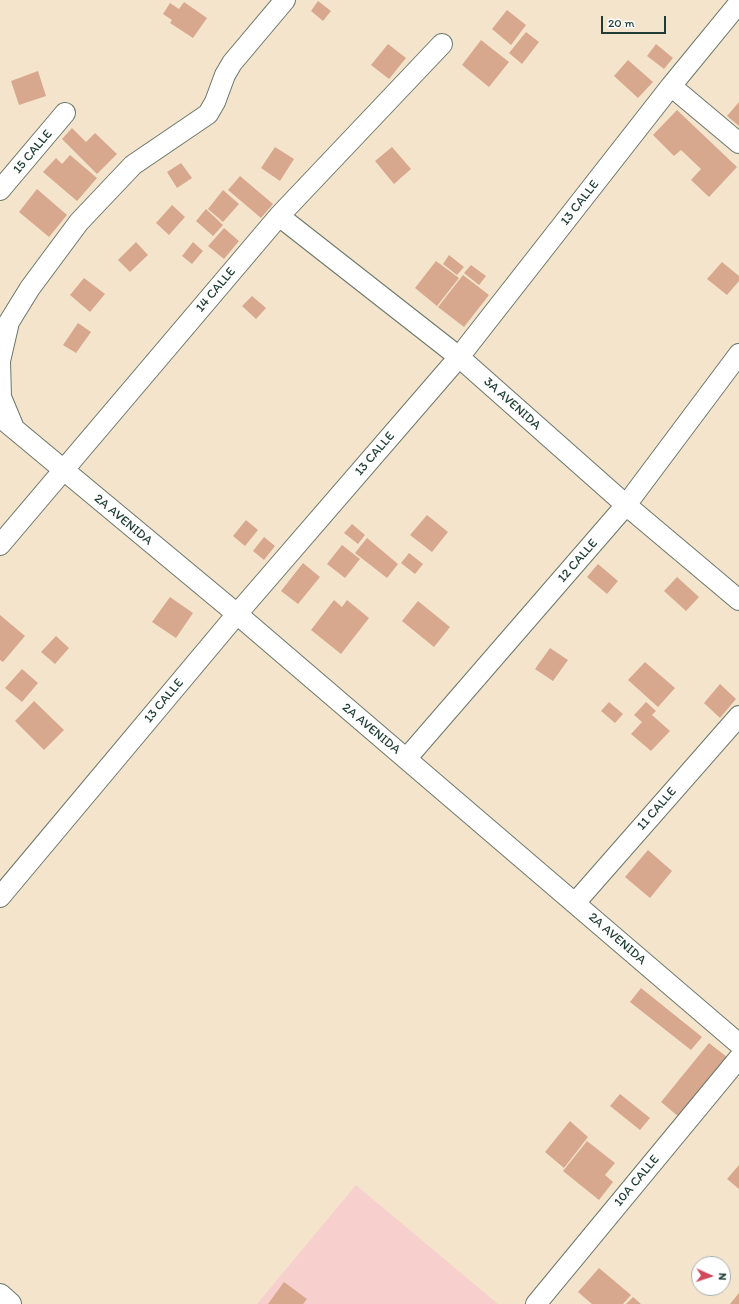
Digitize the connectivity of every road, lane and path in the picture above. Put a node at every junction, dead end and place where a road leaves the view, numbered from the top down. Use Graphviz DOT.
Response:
graph roads {
  1 [pos="285,0"];
  2 [pos="739,3"];
  3 [pos="442,44"];
  4 [pos="671,86"];
  5 [pos="65,113"];
  6 [pos="739,143"];
  7 [pos="0,190"];
  8 [pos="278,216"];
  9 [pos="739,354"];
  10 [pos="459,357"];
  11 [pos="0,417"];
  12 [pos="15,429"];
  13 [pos="64,470"];
  14 [pos="626,506"];
  15 [pos="0,545"];
  16 [pos="739,600"];
  17 [pos="236,614"];
  18 [pos="739,716"];
  19 [pos="406,759"];
  20 [pos="0,897"];
  21 [pos="575,903"];
  22 [pos="739,1044"];
  23 [pos="739,1058"];
  24 [pos="0,1296"];
  25 [pos="10,1304"];
  26 [pos="536,1304"];
  1 -- 12 [label="street"];
  2 -- 4 [label="street, 13 CALLE"];
  3 -- 8 [label="street, 14 CALLE"];
  4 -- 6 [label="street"];
  4 -- 10 [label="street, 13 CALLE"];
  5 -- 7 [label="street, 15 CALLE"];
  8 -- 10 [label="street, 3A AVENIDA"];
  8 -- 13 [label="street, 14 CALLE"];
  9 -- 14 [label="street, 12 CALLE"];
  10 -- 14 [label="street, 3A AVENIDA"];
  10 -- 17 [label="street, 13 CALLE"];
  11 -- 12 [label="street, 2A AVENIDA"];
  12 -- 13 [label="street, 2A AVENIDA"];
  13 -- 15 [label="street, 14 CALLE"];
  13 -- 17 [label="street, 2A AVENIDA"];
  14 -- 16 [label="street, 3A AVENIDA"];
  14 -- 19 [label="street, 12 CALLE"];
  17 -- 19 [label="street, 2A AVENIDA"];
  17 -- 20 [label="street, 13 CALLE"];
  18 -- 21 [label="street, 11 CALLE"];
  19 -- 21 [label="street, 2A AVENIDA"];
  21 -- 22 [label="street, 2A AVENIDA"];
  23 -- 26 [label="street, 10A CALLE"];
  24 -- 25 [label="main road"];
}
